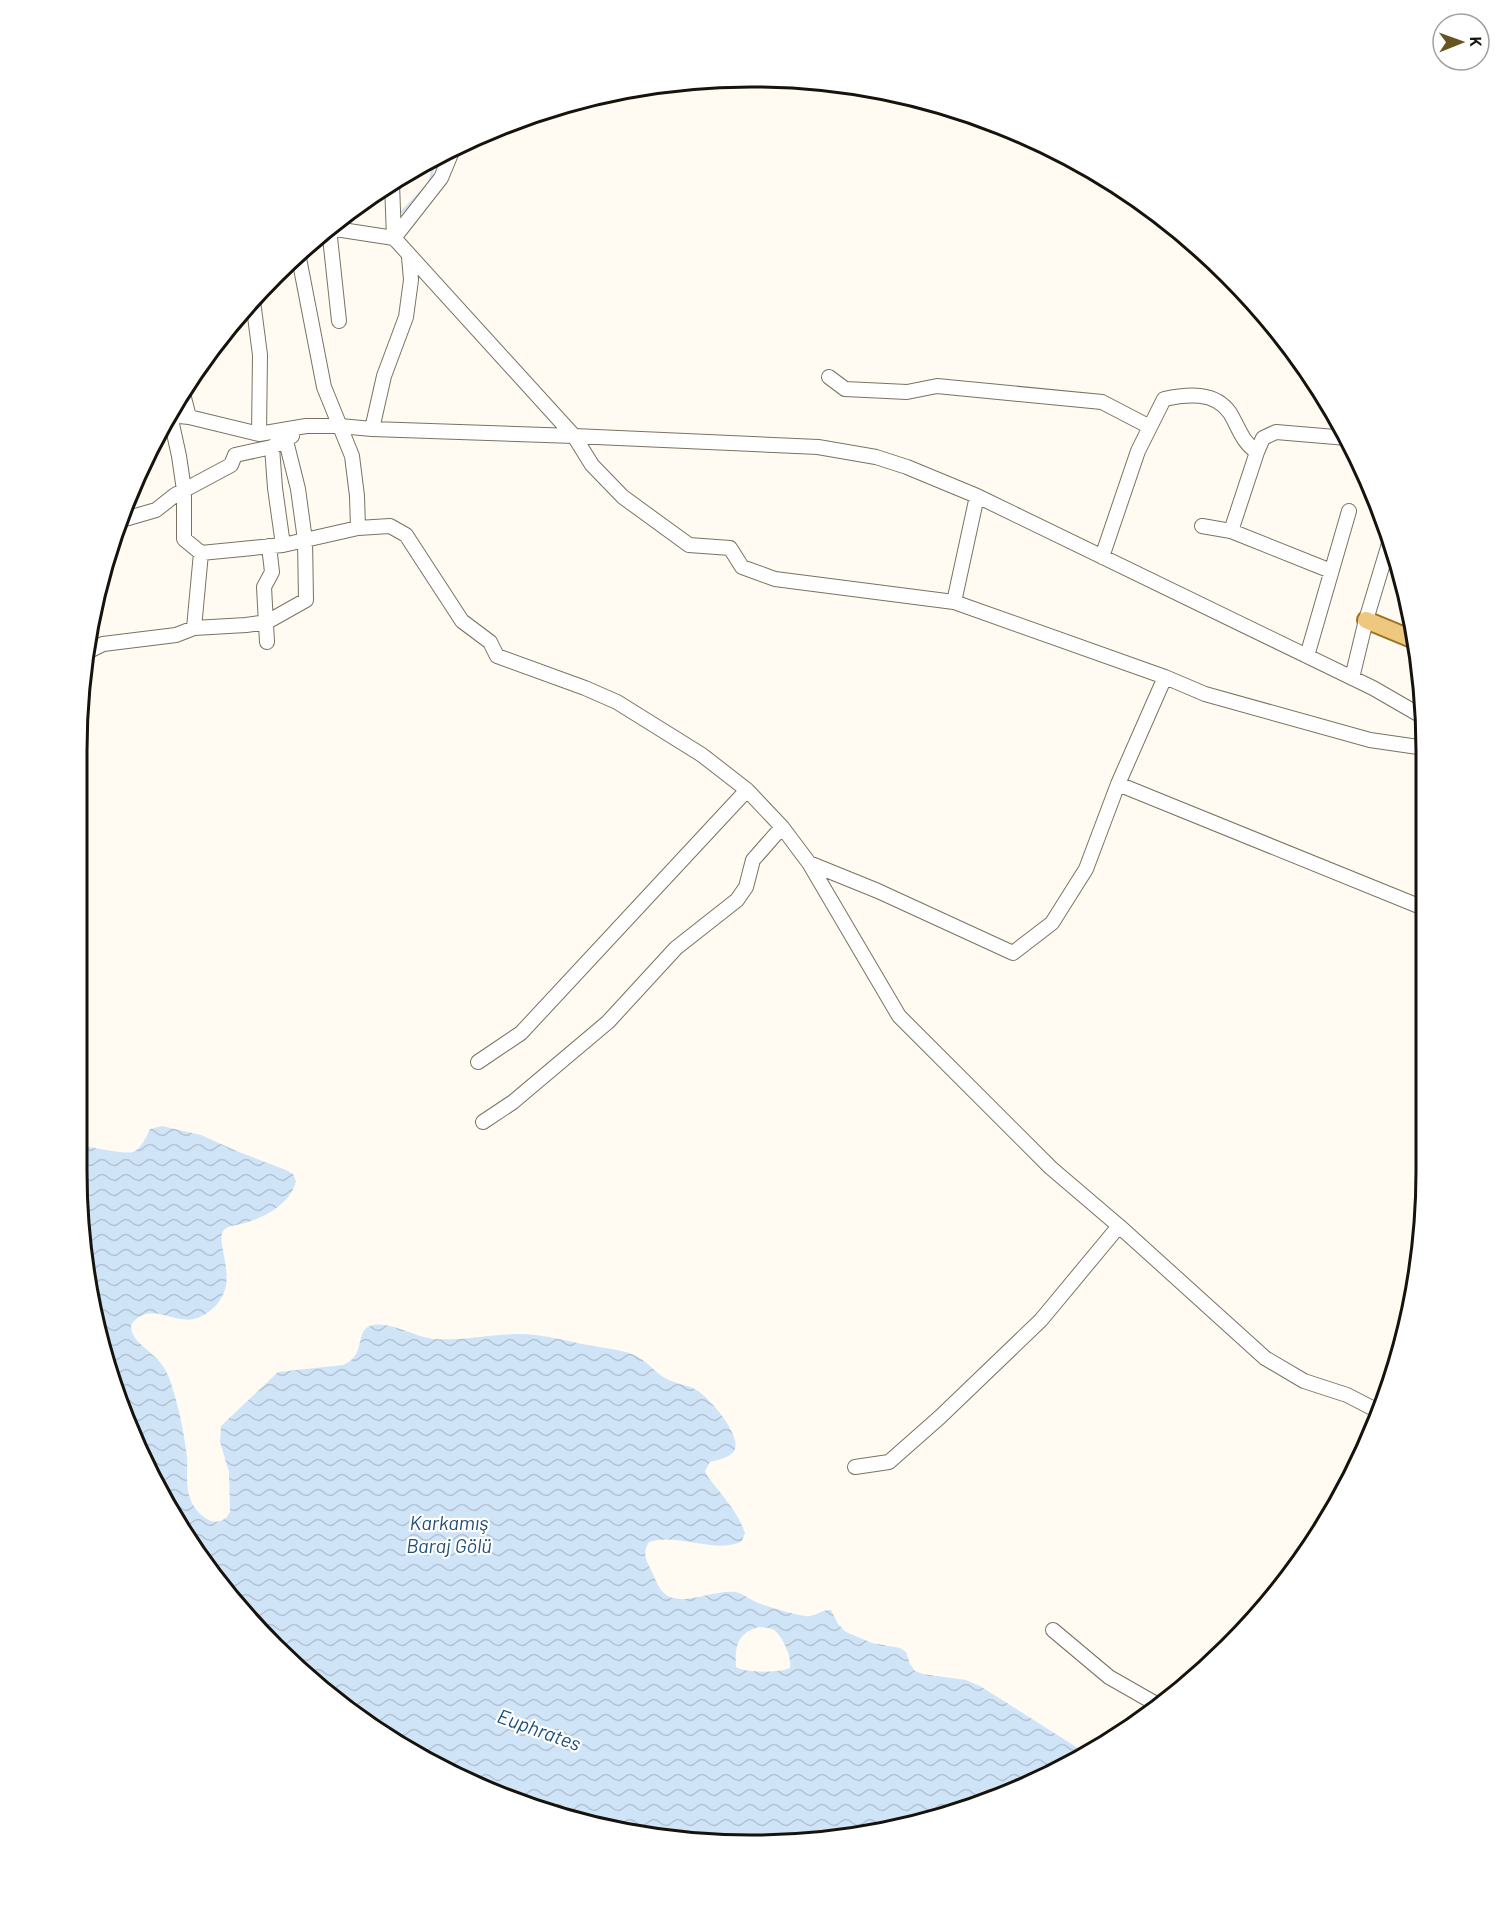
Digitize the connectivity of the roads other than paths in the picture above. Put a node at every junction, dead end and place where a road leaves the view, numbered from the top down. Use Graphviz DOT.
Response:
graph roads {
  1 [pos="448,161"];
  2 [pos="392,193"];
  3 [pos="340,230"];
  4 [pos="394,238"];
  5 [pos="329,239"];
  6 [pos="409,257"];
  7 [pos="300,264"];
  8 [pos="254,311"];
  9 [pos="339,321"];
  10 [pos="829,377"];
  11 [pos="186,404"];
  12 [pos="178,416"];
  13 [pos="189,417"];
  14 [pos="306,426"];
  15 [pos="340,426"];
  16 [pos="172,427"];
  17 [pos="1150,427"];
  18 [pos="372,429"];
  19 [pos="260,434"];
  20 [pos="574,436"];
  21 [pos="1336,437"];
  22 [pos="286,441"];
  23 [pos="272,447"];
  24 [pos="1257,452"];
  25 [pos="184,490"];
  26 [pos="977,496"];
  27 [pos="1349,511"];
  28 [pos="130,518"];
  29 [pos="1202,526"];
  30 [pos="358,528"];
  31 [pos="1231,531"];
  32 [pos="305,540"];
  33 [pos="276,545"];
  34 [pos="201,553"];
  35 [pos="1386,555"];
  36 [pos="1102,557"];
  37 [pos="1331,571"];
  38 [pos="954,602"];
  39 [pos="1366,620"];
  40 [pos="267,622"];
  41 [pos="194,628"];
  42 [pos="1405,636"];
  43 [pos="267,642"];
  44 [pos="96,648"];
  45 [pos="1307,656"];
  46 [pos="1165,676"];
  47 [pos="1352,678"];
  48 [pos="1415,712"];
  49 [pos="1416,747"];
  50 [pos="1118,784"];
  51 [pos="747,790"];
  52 [pos="782,827"];
  53 [pos="809,863"];
  54 [pos="1416,905"];
  55 [pos="478,1062"];
  56 [pos="483,1122"];
  57 [pos="1119,1226"];
  58 [pos="1372,1408"];
  59 [pos="855,1467"];
  60 [pos="1053,1630"];
  61 [pos="1151,1701"];
  1 -- 4 [label="street"];
  2 -- 4 [label="street"];
  3 -- 4 [label="street"];
  4 -- 6 [label="street"];
  5 -- 9 [label="street"];
  6 -- 18 [label="street"];
  6 -- 20 [label="street"];
  7 -- 15 [label="street"];
  8 -- 19 [label="street"];
  10 -- 17 [label="street"];
  11 -- 13 [label="street"];
  12 -- 13 [label="street"];
  13 -- 19 [label="street"];
  14 -- 15 [label="street"];
  14 -- 19 [label="street"];
  14 -- 22 [label="street"];
  15 -- 18 [label="street"];
  15 -- 30 [label="street"];
  16 -- 25 [label="street"];
  17 -- 24 [label="street"];
  17 -- 36 [label="street"];
  18 -- 20 [label="street"];
  20 -- 26 [label="street"];
  20 -- 38 [label="street"];
  21 -- 24 [label="street"];
  22 -- 23 [label="street"];
  22 -- 32 [label="street"];
  23 -- 25 [label="street"];
  23 -- 33 [label="street"];
  24 -- 31 [label="street"];
  25 -- 28 [label="street"];
  25 -- 34 [label="street"];
  26 -- 36 [label="street"];
  26 -- 38 [label="street"];
  27 -- 37 [label="street"];
  29 -- 31 [label="street"];
  30 -- 32 [label="street"];
  30 -- 51 [label="street"];
  31 -- 37 [label="street"];
  32 -- 33 [label="street"];
  32 -- 40 [label="street"];
  33 -- 34 [label="street"];
  33 -- 40 [label="street"];
  34 -- 41 [label="street"];
  35 -- 39 [label="street"];
  36 -- 45 [label="street"];
  37 -- 45 [label="street"];
  38 -- 46 [label="street"];
  39 -- 42 [label="main road"];
  39 -- 47 [label="street"];
  40 -- 41 [label="street"];
  40 -- 43 [label="street"];
  41 -- 44 [label="street"];
  45 -- 47 [label="street"];
  46 -- 49 [label="street"];
  46 -- 50 [label="street"];
  47 -- 48 [label="street"];
  50 -- 53 [label="street"];
  50 -- 54 [label="street"];
  51 -- 52 [label="street"];
  51 -- 55 [label="street"];
  52 -- 53 [label="street"];
  52 -- 56 [label="street"];
  53 -- 57 [label="street"];
  57 -- 58 [label="street"];
  57 -- 59 [label="street"];
  60 -- 61 [label="street"];
}
